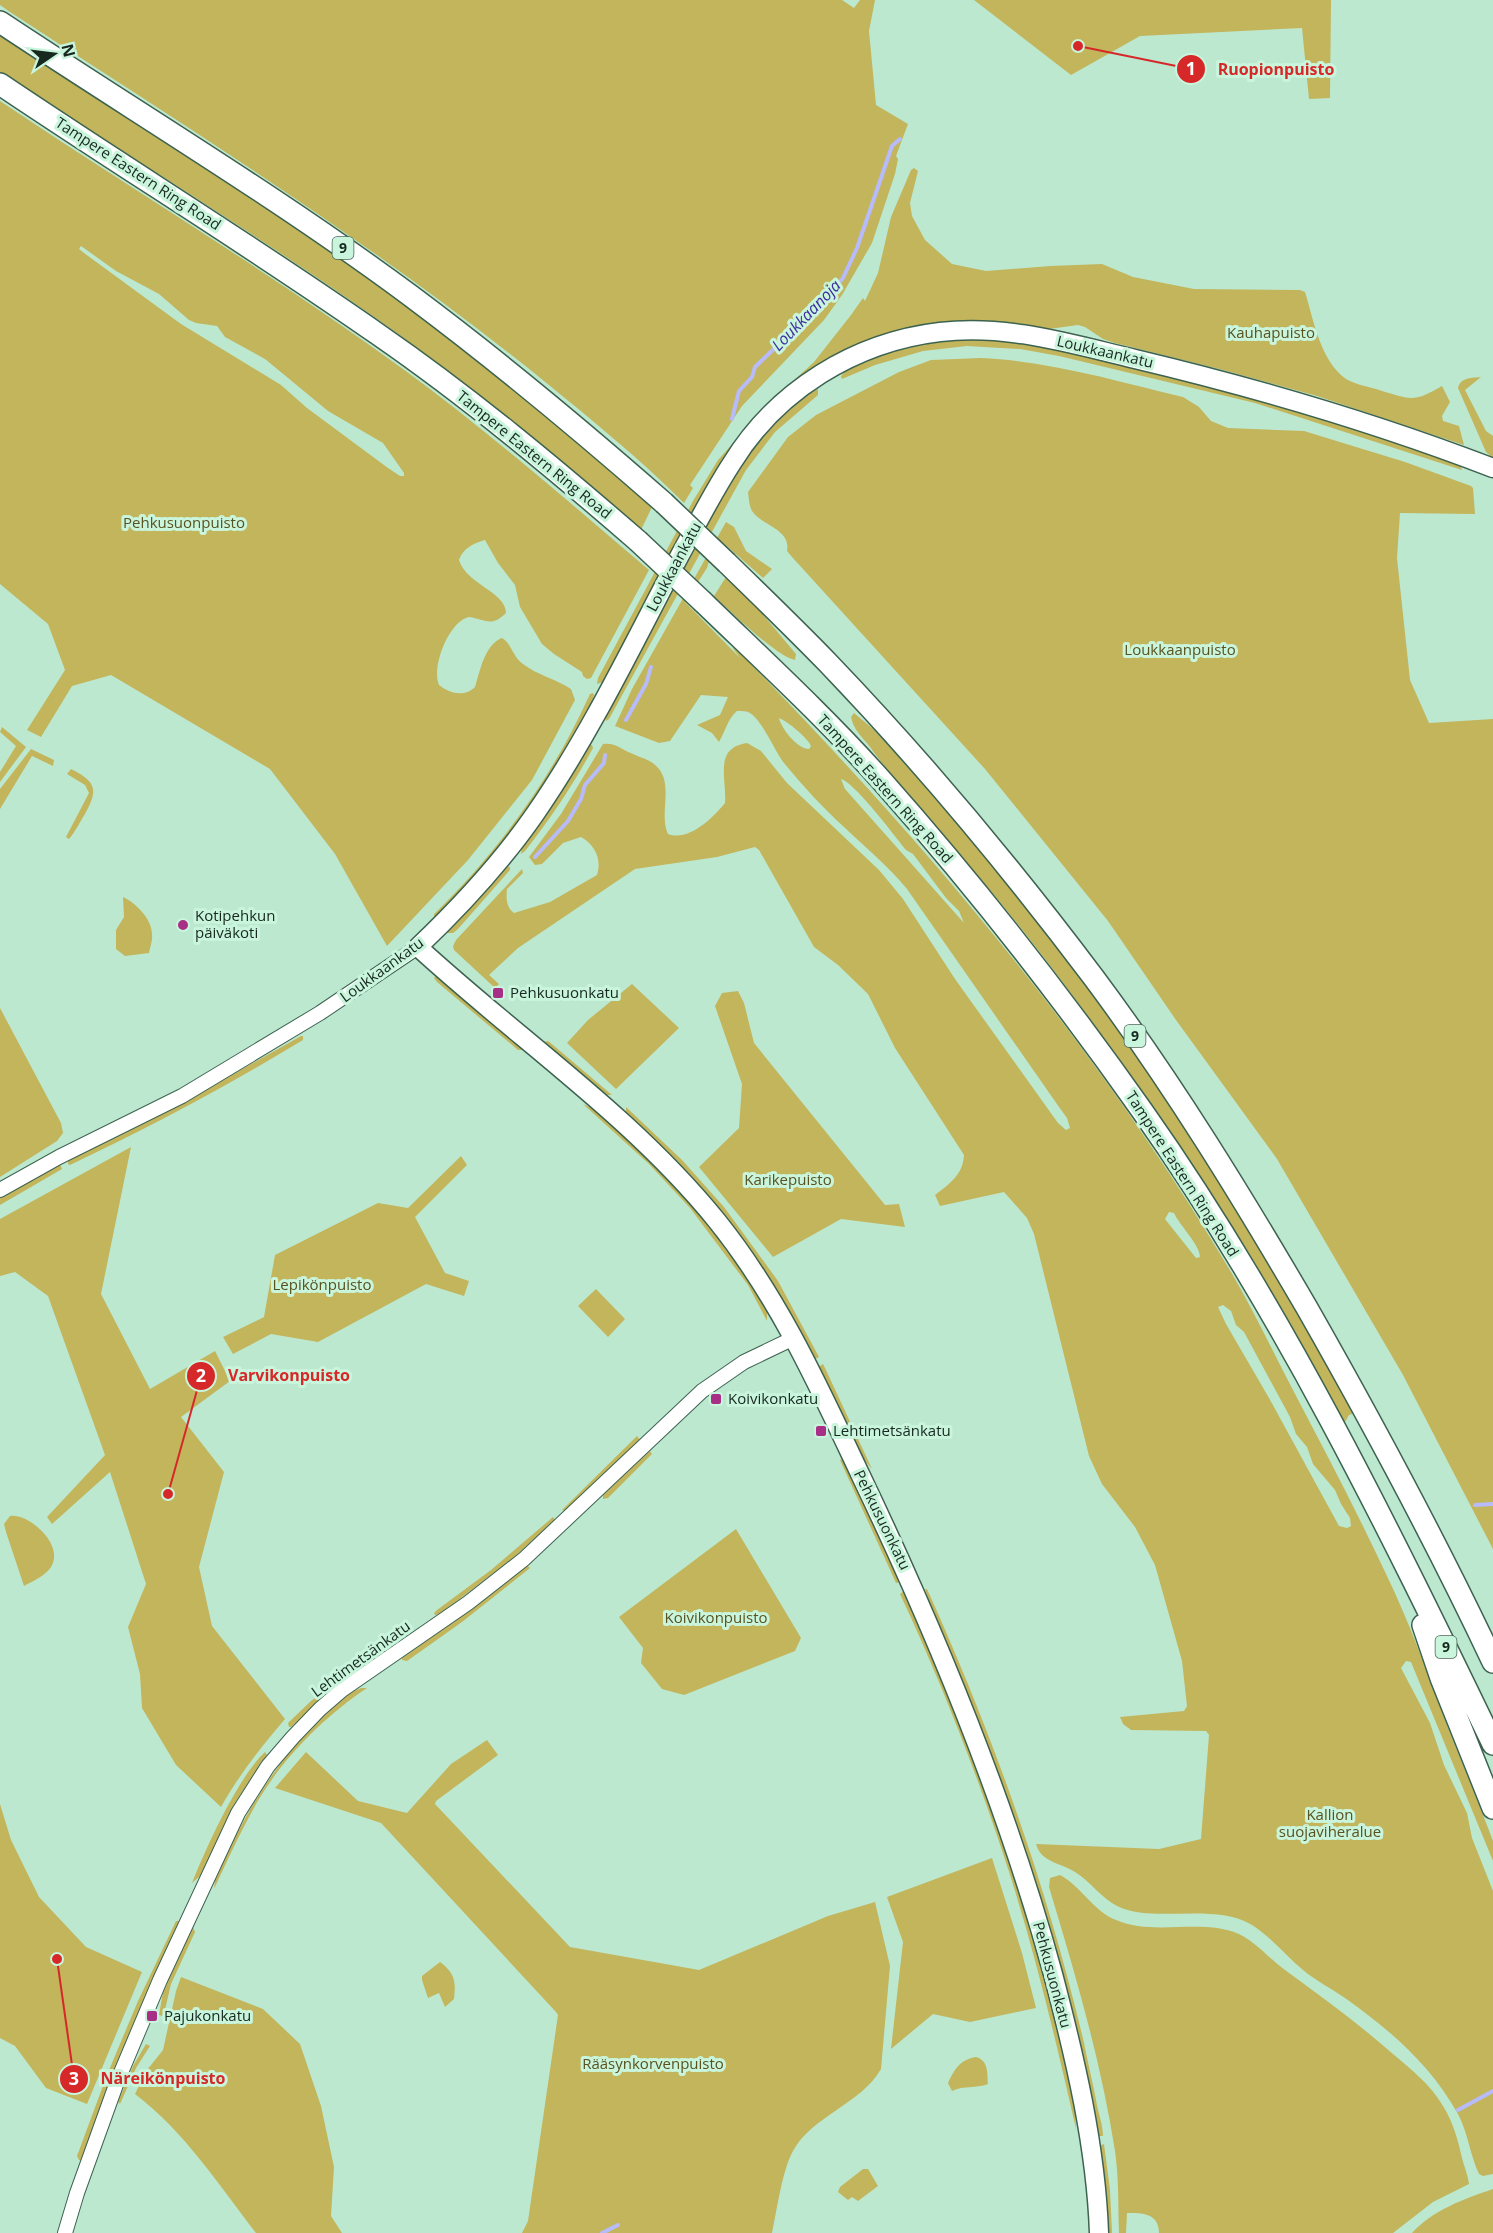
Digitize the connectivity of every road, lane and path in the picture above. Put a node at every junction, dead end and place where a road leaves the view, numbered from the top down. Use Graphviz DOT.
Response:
graph roads {
  1 [pos="0,22"];
  2 [pos="0,84"];
  3 [pos="1493,468"];
  4 [pos="418,946"];
  5 [pos="0,1190"];
  6 [pos="794,1338"];
  7 [pos="1398,1550"];
  8 [pos="1452,1576"];
  9 [pos="1493,1637"];
  10 [pos="1493,1662"];
  11 [pos="1493,1744"];
  12 [pos="1493,1808"];
  13 [pos="65,2233"];
  14 [pos="1099,2233"];
  1 -- 8 [label="highway, 9, bridge"];
  2 -- 7 [label="highway, Tampere Eastern Ring Road / 9, bridge"];
  3 -- 4 [label="main road, Loukkaankatu"];
  4 -- 5 [label="street, Loukkaankatu"];
  4 -- 6 [label="main road, Pehkusuonkatu"];
  6 -- 13 [label="street, Lehtimetsänkatu"];
  6 -- 14 [label="main road, Pehkusuonkatu"];
  7 -- 11 [label="highway, Tampere Eastern Ring Road / 9"];
  7 -- 12 [label="highway"];
  8 -- 9 [label="highway"];
  8 -- 10 [label="highway, 9"];
}
